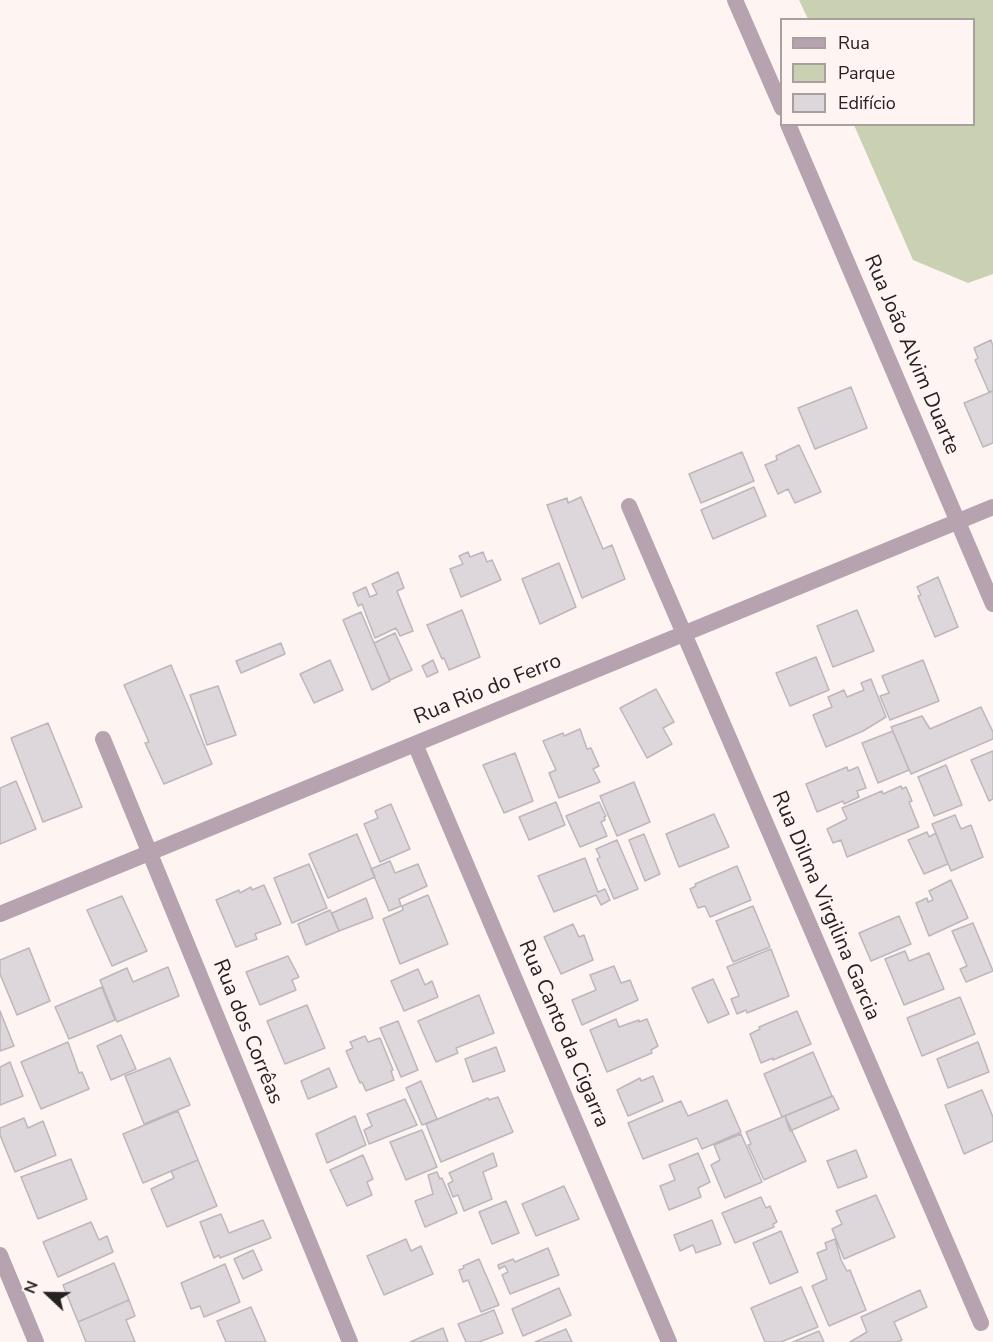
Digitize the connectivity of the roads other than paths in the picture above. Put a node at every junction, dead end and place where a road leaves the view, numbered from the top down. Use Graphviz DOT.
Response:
graph roads {
  1 [pos="735,0"];
  2 [pos="780,103"];
  3 [pos="789,126"];
  4 [pos="629,506"];
  5 [pos="993,507"];
  6 [pos="958,522"];
  7 [pos="993,604"];
  8 [pos="684,634"];
  9 [pos="103,739"];
  10 [pos="416,744"];
  11 [pos="150,853"];
  12 [pos="0,914"];
  13 [pos="0,1255"];
  14 [pos="981,1323"];
  15 [pos="36,1342"];
  16 [pos="350,1342"];
  17 [pos="669,1342"];
  1 -- 2 [label="street"];
  3 -- 6 [label="street, Rua João Alvim Duarte"];
  4 -- 8 [label="street, Rua Dilma Virgilina Garcia"];
  5 -- 6 [label="street, Rua Rio do Ferro"];
  6 -- 7 [label="street, Rua João Alvim Duarte"];
  6 -- 8 [label="street, Rua Rio do Ferro"];
  8 -- 10 [label="street, Rua Rio do Ferro"];
  8 -- 14 [label="street, Rua Dilma Virgilina Garcia"];
  9 -- 11 [label="street, Rua dos Corrêas"];
  10 -- 11 [label="street, Rua Rio do Ferro"];
  10 -- 17 [label="street, Rua Canto da Cigarra"];
  11 -- 12 [label="street, Rua Rio do Ferro"];
  11 -- 16 [label="street, Rua dos Corrêas"];
  13 -- 15 [label="street"];
}
